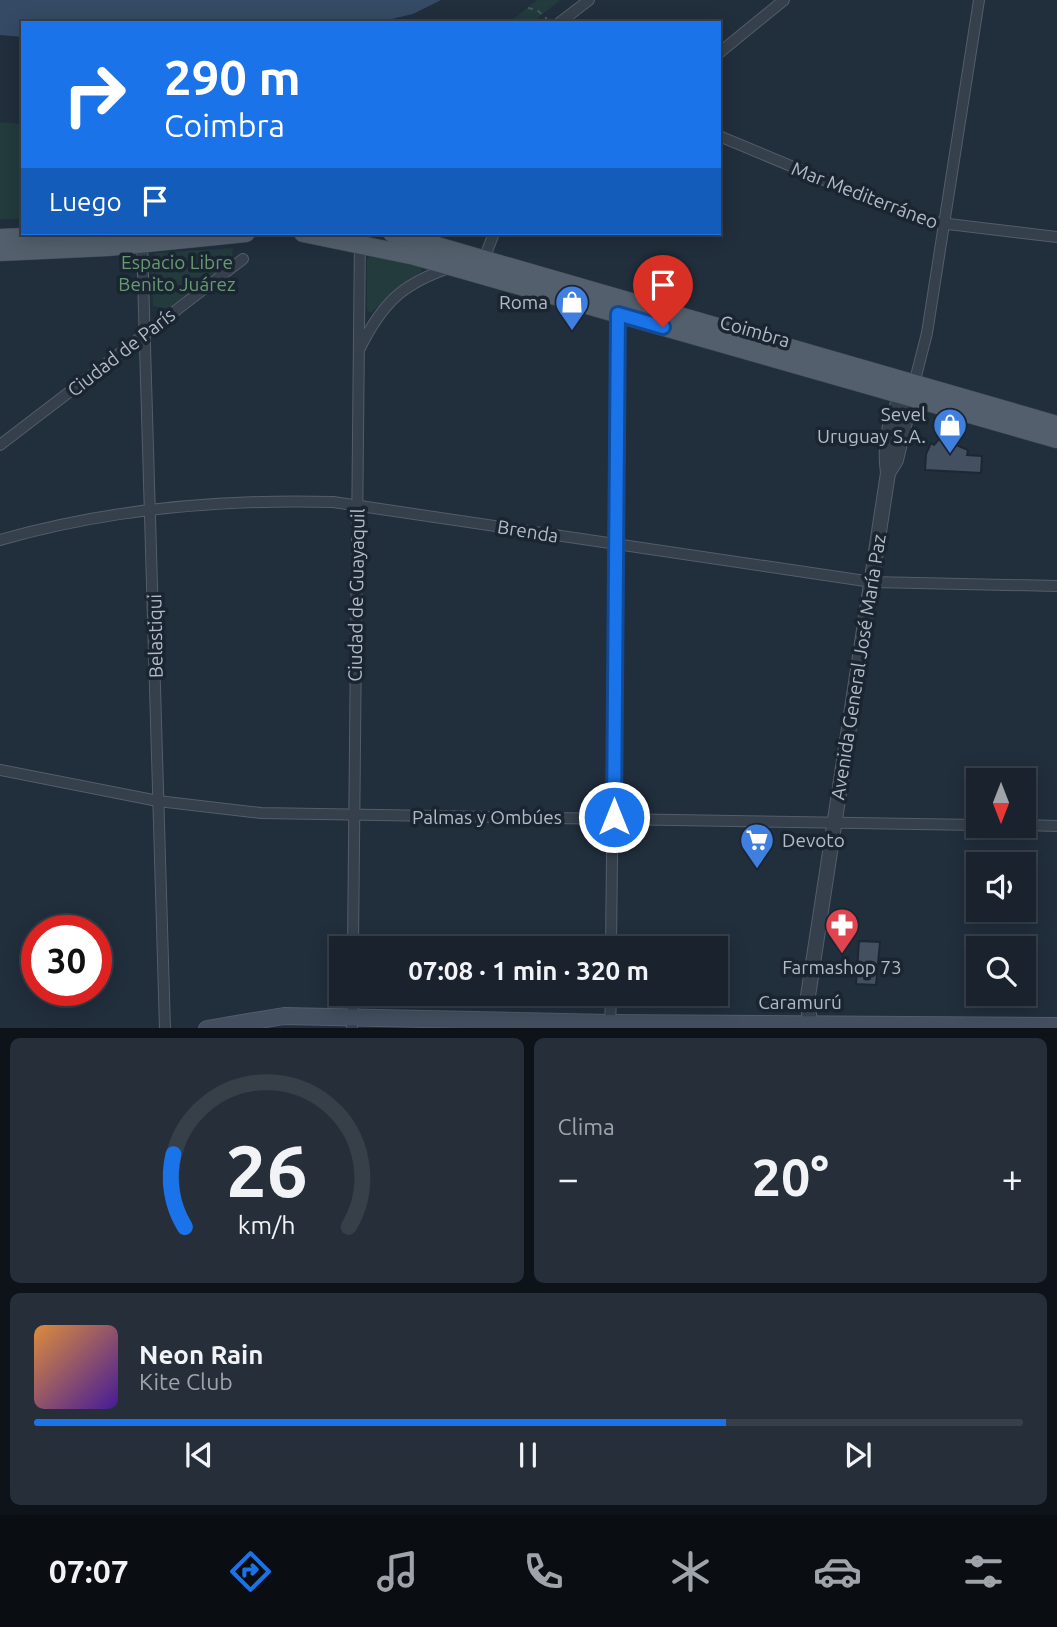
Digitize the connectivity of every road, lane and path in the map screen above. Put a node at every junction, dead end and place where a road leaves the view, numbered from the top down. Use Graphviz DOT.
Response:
graph roads {
  1 [pos="589,0"];
  2 [pos="784,0"];
  3 [pos="979,0"];
  4 [pos="528,8"];
  5 [pos="553,21"];
  6 [pos="721,51"];
  7 [pos="721,137"];
  8 [pos="944,226"];
  9 [pos="67,235"];
  10 [pos="225,235"];
  11 [pos="332,235"];
  12 [pos="399,235"];
  13 [pos="493,235"];
  14 [pos="360,237"];
  15 [pos="1057,237"];
  16 [pos="0,238"];
  17 [pos="142,243"];
  18 [pos="0,252"];
  19 [pos="243,258"];
  20 [pos="484,260"];
  21 [pos="453,267"];
  22 [pos="618,314"];
  23 [pos="145,333"];
  24 [pos="359,350"];
  25 [pos="909,393"];
  26 [pos="1057,425"];
  27 [pos="1057,439"];
  28 [pos="0,445"];
  29 [pos="357,505"];
  30 [pos="152,510"];
  31 [pos="0,540"];
  32 [pos="617,544"];
  33 [pos="872,582"];
  34 [pos="1057,586"];
  35 [pos="0,770"];
  36 [pos="158,801"];
  37 [pos="354,817"];
  38 [pos="614,817"];
  39 [pos="834,823"];
  40 [pos="966,825"];
  41 [pos="1036,825"];
  42 [pos="1057,826"];
  43 [pos="353,936"];
  44 [pos="611,936"];
  45 [pos="611,1006"];
  46 [pos="352,1022"];
  47 [pos="610,1026"];
  48 [pos="809,1026"];
  49 [pos="1057,1026"];
  50 [pos="165,1028"];
  51 [pos="207,1028"];
  1 -- 5 [label="street"];
  2 -- 6 [label="street"];
  3 -- 8 [label="street, Avenida General José María Paz"];
  4 -- 5 [label="path"];
  7 -- 8 [label="street, Mar Mediterráneo"];
  8 -- 15 [label="street, Mar Mediterráneo"];
  8 -- 25 [label="street, Avenida General José María Paz"];
  9 -- 16 [label="main road"];
  10 -- 17 [label="main road"];
  11 -- 14 [label="main road, Coimbra"];
  12 -- 20 [label="main road, Coimbra"];
  13 -- 20 [label="street"];
  14 -- 21 [label="main road, Coimbra"];
  14 -- 24 [label="street, Ciudad de Guayaquil"];
  17 -- 18 [label="main road"];
  17 -- 23 [label="street, Belastiqui"];
  19 -- 23 [label="street, Ciudad de París"];
  20 -- 25 [label="main road, Coimbra"];
  21 -- 22 [label="main road, Coimbra"];
  21 -- 24 [label="street"];
  22 -- 25 [label="main road, Coimbra"];
  22 -- 32 [label="street"];
  23 -- 28 [label="street, Ciudad de París"];
  23 -- 30 [label="street, Belastiqui"];
  24 -- 29 [label="street, Ciudad de Guayaquil"];
  25 -- 26 [label="main road, Coimbra"];
  25 -- 27 [label="main road, Coimbra"];
  25 -- 33 [label="street, Avenida General José María Paz"];
  29 -- 30 [label="street, Brenda"];
  29 -- 32 [label="street, Brenda"];
  29 -- 37 [label="street, Ciudad de Guayaquil"];
  30 -- 31 [label="street, Brenda"];
  30 -- 36 [label="street, Belastiqui"];
  32 -- 33 [label="street, Brenda"];
  32 -- 38 [label="street"];
  33 -- 34 [label="street, Brenda"];
  33 -- 39 [label="street, Avenida General José María Paz"];
  35 -- 36 [label="street, Palmas y Ombúes"];
  36 -- 37 [label="street, Palmas y Ombúes"];
  36 -- 50 [label="street, Belastiqui"];
  37 -- 38 [label="street, Palmas y Ombúes"];
  37 -- 43 [label="street, Ciudad de Guayaquil"];
  38 -- 39 [label="street, Palmas y Ombúes"];
  38 -- 44 [label="street"];
  39 -- 40 [label="street, Palmas y Ombúes"];
  39 -- 48 [label="street, Avenida General José María Paz"];
  41 -- 42 [label="street"];
  45 -- 47 [label="street"];
  46 -- 47 [label="main road, Caramurú"];
  46 -- 51 [label="main road, Caramurú"];
  47 -- 48 [label="main road, Caramurú"];
  48 -- 49 [label="main road, Caramurú"];
}
